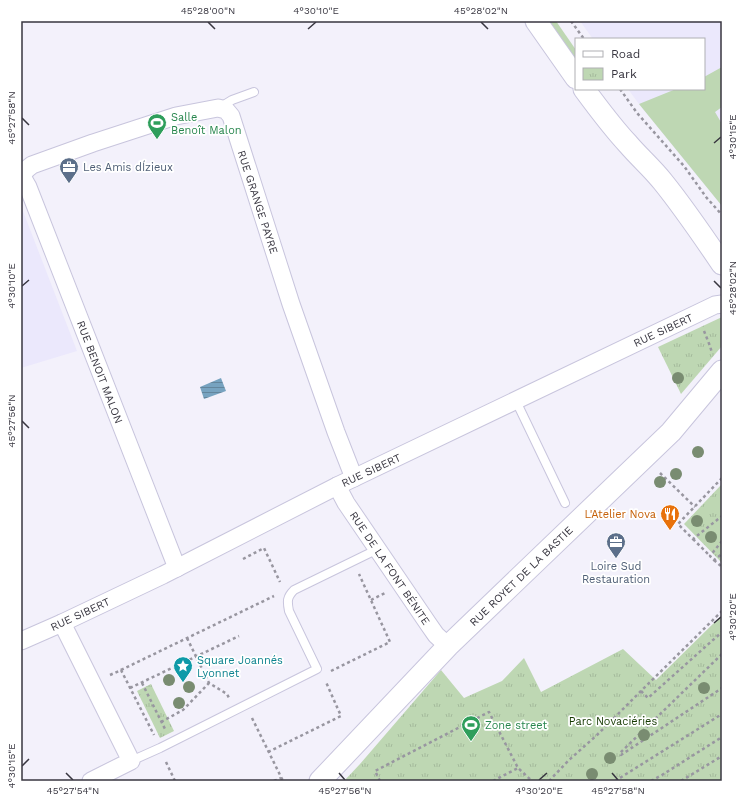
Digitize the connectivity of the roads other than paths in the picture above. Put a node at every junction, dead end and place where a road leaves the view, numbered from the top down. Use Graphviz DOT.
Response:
graph roads {
  1 [pos="536,21"];
  2 [pos="575,77"];
  3 [pos="585,90"];
  4 [pos="254,92"];
  5 [pos="218,108"];
  6 [pos="21,177"];
  7 [pos="722,264"];
  8 [pos="722,304"];
  9 [pos="717,364"];
  10 [pos="516,400"];
  11 [pos="354,478"];
  12 [pos="337,486"];
  13 [pos="565,503"];
  14 [pos="378,549"];
  15 [pos="177,568"];
  16 [pos="62,623"];
  17 [pos="21,641"];
  18 [pos="448,646"];
  19 [pos="131,761"];
  20 [pos="91,781"];
  21 [pos="320,781"];
  1 -- 2 [label="street"];
  3 -- 7 [label="street"];
  4 -- 5 [label="lane"];
  5 -- 6 [label="street"];
  5 -- 11 [label="street, RUE GRANGE PAYRE"];
  6 -- 15 [label="street, RUE BENOIT MALON"];
  8 -- 10 [label="street, RUE SIBERT"];
  9 -- 18 [label="street, RUE ROYET DE LA BASTIE"];
  10 -- 11 [label="street, RUE SIBERT"];
  10 -- 13 [label="lane"];
  11 -- 12 [label="street, RUE SIBERT"];
  12 -- 14 [label="street, RUE DE LA FONT BÉNITE"];
  12 -- 15 [label="street, RUE SIBERT"];
  14 -- 18 [label="street, RUE DE LA FONT BÉNITE"];
  14 -- 19 [label="lane"];
  15 -- 16 [label="street, RUE SIBERT"];
  16 -- 17 [label="street, RUE SIBERT"];
  16 -- 19 [label="street"];
  18 -- 21 [label="street, RUE ROYET DE LA BASTIE"];
  19 -- 20 [label="street"];
}
